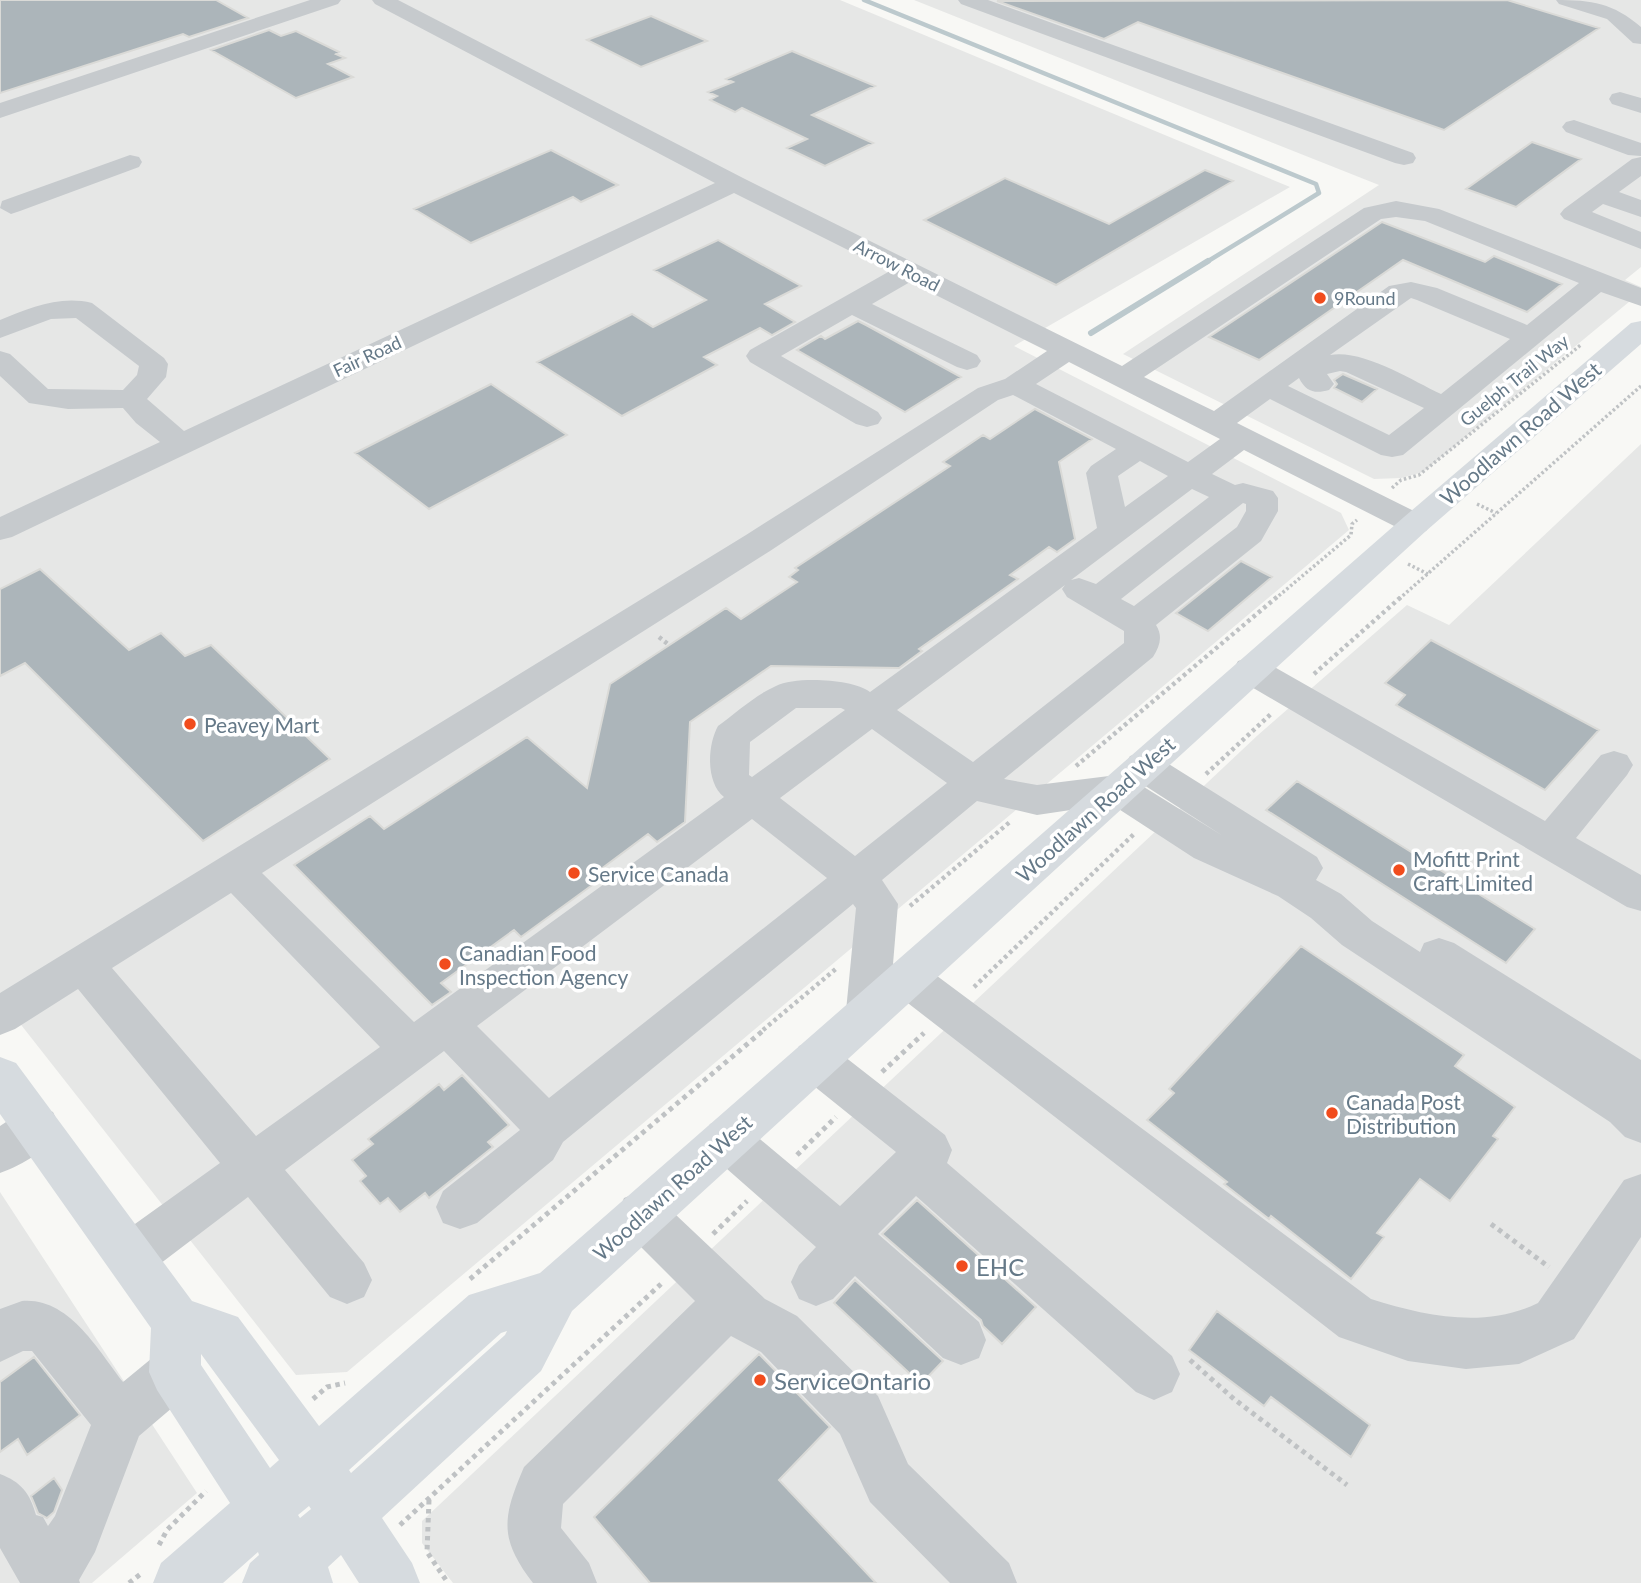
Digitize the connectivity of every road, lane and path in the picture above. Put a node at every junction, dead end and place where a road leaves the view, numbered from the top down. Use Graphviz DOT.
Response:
graph roads {
  1 [pos="258,0"];
  2 [pos="331,0"];
  3 [pos="382,0"];
  4 [pos="968,0"];
  5 [pos="1566,0"];
  6 [pos="286,15"];
  7 [pos="1641,38"];
  8 [pos="0,111"];
  9 [pos="1596,113"];
  10 [pos="1574,127"];
  11 [pos="1640,150"];
  12 [pos="1404,158"];
  13 [pos="130,162"];
  14 [pos="734,183"];
  15 [pos="1601,194"];
  16 [pos="4,204"];
  17 [pos="1641,209"];
  18 [pos="1641,242"];
  19 [pos="910,271"];
  20 [pos="1598,281"];
  21 [pos="1641,298"];
  22 [pos="851,304"];
  23 [pos="1641,329"];
  24 [pos="0,330"];
  25 [pos="1530,337"];
  26 [pos="1587,340"];
  27 [pos="1068,350"];
  28 [pos="0,360"];
  29 [pos="967,361"];
  30 [pos="1124,378"];
  31 [pos="1015,385"];
  32 [pos="1641,386"];
  33 [pos="1268,387"];
  34 [pos="131,399"];
  35 [pos="1444,406"];
  36 [pos="867,418"];
  37 [pos="1229,431"];
  38 [pos="1414,431"];
  39 [pos="182,444"];
  40 [pos="1139,448"];
  41 [pos="1191,475"];
  42 [pos="1401,480"];
  43 [pos="1246,497"];
  44 [pos="1415,524"];
  45 [pos="0,530"];
  46 [pos="1114,532"];
  47 [pos="1056,575"];
  48 [pos="1097,600"];
  49 [pos="1136,622"];
  50 [pos="1251,670"];
  51 [pos="1293,693"];
  52 [pos="871,711"];
  53 [pos="1614,765"];
  54 [pos="1130,778"];
  55 [pos="975,783"];
  56 [pos="753,798"];
  57 [pos="1172,805"];
  58 [pos="1550,842"];
  59 [pos="234,870"];
  60 [pos="857,879"];
  61 [pos="1641,895"];
  62 [pos="83,964"];
  63 [pos="906,977"];
  64 [pos="950,1009"];
  65 [pos="868,1011"];
  66 [pos="0,1016"];
  67 [pos="446,1023"];
  68 [pos="411,1049"];
  69 [pos="815,1060"];
  70 [pos="0,1077"];
  71 [pos="1641,1084"];
  72 [pos="858,1094"];
  73 [pos="1641,1122"];
  74 [pos="37,1127"];
  75 [pos="547,1127"];
  76 [pos="726,1139"];
  77 [pos="0,1152"];
  78 [pos="915,1165"];
  79 [pos="251,1167"];
  80 [pos="770,1180"];
  81 [pos="1641,1196"];
  82 [pos="460,1208"];
  83 [pos="641,1214"];
  84 [pos="1491,1224"];
  85 [pos="853,1234"];
  86 [pos="131,1256"];
  87 [pos="688,1259"];
  88 [pos="347,1280"];
  89 [pos="816,1282"];
  90 [pos="1578,1288"];
  91 [pos="554,1294"];
  92 [pos="731,1301"];
  93 [pos="0,1337"];
  94 [pos="961,1340"];
  95 [pos="176,1347"];
  96 [pos="1154,1374"];
  97 [pos="119,1419"];
  98 [pos="314,1465"];
  99 [pos="429,1500"];
  100 [pos="264,1509"];
  101 [pos="27,1542"];
  102 [pos="369,1550"];
  103 [pos="291,1576"];
  104 [pos="181,1583"];
  105 [pos="447,1583"];
  106 [pos="569,1583"];
  107 [pos="989,1583"];
  1 -- 6 [label="street"];
  2 -- 6 [label="street"];
  3 -- 14 [label="street, Arrow Road"];
  4 -- 12 [label="street"];
  5 -- 7 [label="street"];
  6 -- 8 [label="street"];
  9 -- 11 [label="street"];
  10 -- 11 [label="street"];
  11 -- 15 [label="street"];
  13 -- 16 [label="street"];
  14 -- 19 [label="street, Arrow Road"];
  14 -- 39 [label="street, Fair Road"];
  15 -- 17 [label="street"];
  15 -- 18 [label="street"];
  19 -- 22 [label="street"];
  19 -- 27 [label="street, Arrow Road"];
  20 -- 21 [label="street"];
  20 -- 25 [label="street"];
  20 -- 30 [label="street"];
  22 -- 29 [label="street"];
  22 -- 36 [label="street"];
  23 -- 44 [label="main road, Woodlawn Road West"];
  24 -- 34 [label="street"];
  25 -- 33 [label="street"];
  25 -- 35 [label="street"];
  26 -- 42 [label="path, Guelph Trail Way"];
  27 -- 30 [label="street, Arrow Road"];
  27 -- 31 [label="street"];
  28 -- 34 [label="street"];
  30 -- 37 [label="street, Arrow Road"];
  31 -- 40 [label="street"];
  31 -- 59 [label="street"];
  32 -- 51 [label="path"];
  33 -- 37 [label="street"];
  33 -- 38 [label="street"];
  34 -- 39 [label="street"];
  35 -- 38 [label="street"];
  35 -- 38 [label="street"];
  37 -- 41 [label="street"];
  37 -- 44 [label="street, Arrow Road"];
  39 -- 45 [label="street, Fair Road"];
  40 -- 41 [label="street"];
  40 -- 46 [label="street"];
  41 -- 43 [label="street"];
  41 -- 46 [label="street"];
  43 -- 48 [label="street"];
  43 -- 49 [label="street"];
  44 -- 50 [label="main road, Woodlawn Road West"];
  46 -- 47 [label="street"];
  47 -- 48 [label="street"];
  47 -- 52 [label="street"];
  48 -- 49 [label="street"];
  49 -- 55 [label="street"];
  50 -- 51 [label="street"];
  50 -- 54 [label="main road, Woodlawn Road West"];
  51 -- 57 [label="path"];
  51 -- 58 [label="street"];
  52 -- 55 [label="street"];
  52 -- 56 [label="street"];
  52 -- 56 [label="street"];
  53 -- 58 [label="street"];
  54 -- 55 [label="street"];
  54 -- 57 [label="street"];
  54 -- 63 [label="main road, Woodlawn Road West"];
  55 -- 60 [label="street"];
  56 -- 60 [label="street"];
  56 -- 67 [label="street"];
  57 -- 64 [label="path"];
  57 -- 71 [label="street"];
  57 -- 73 [label="street"];
  58 -- 61 [label="street"];
  59 -- 62 [label="street"];
  59 -- 68 [label="street"];
  60 -- 65 [label="street"];
  60 -- 75 [label="street"];
  62 -- 66 [label="street"];
  62 -- 79 [label="street"];
  63 -- 64 [label="street"];
  63 -- 65 [label="main road, Woodlawn Road West"];
  64 -- 72 [label="path"];
  64 -- 90 [label="street"];
  65 -- 69 [label="main road, Woodlawn Road West"];
  67 -- 68 [label="street"];
  67 -- 75 [label="street"];
  68 -- 79 [label="street"];
  69 -- 72 [label="street"];
  69 -- 76 [label="main road, Woodlawn Road West"];
  70 -- 74 [label="main road"];
  72 -- 78 [label="street"];
  72 -- 80 [label="path"];
  74 -- 77 [label="street"];
  74 -- 86 [label="main road"];
  75 -- 82 [label="street"];
  76 -- 80 [label="street"];
  76 -- 83 [label="main road, Woodlawn Road West"];
  78 -- 85 [label="street"];
  78 -- 96 [label="street"];
  79 -- 86 [label="street"];
  79 -- 88 [label="street"];
  80 -- 85 [label="street"];
  80 -- 87 [label="path"];
  81 -- 90 [label="street"];
  83 -- 87 [label="street"];
  83 -- 91 [label="main road, Woodlawn Road West"];
  84 -- 90 [label="path"];
  85 -- 89 [label="street"];
  85 -- 94 [label="street"];
  86 -- 95 [label="main road"];
  87 -- 92 [label="street"];
  87 -- 99 [label="path"];
  91 -- 98 [label="main road, Woodlawn Road West"];
  91 -- 102 [label="main road, Woodlawn Road West"];
  92 -- 106 [label="street"];
  92 -- 107 [label="street"];
  93 -- 97 [label="street"];
  95 -- 97 [label="street"];
  95 -- 98 [label="main road"];
  95 -- 100 [label="main road"];
  97 -- 101 [label="street"];
  98 -- 100 [label="main road, Woodlawn Road West"];
  98 -- 102 [label="main road"];
  99 -- 102 [label="path"];
  99 -- 105 [label="path"];
  100 -- 103 [label="main road"];
  100 -- 104 [label="main road, Woodlawn Road West"];
  102 -- 103 [label="main road, Woodlawn Road West"];
}
